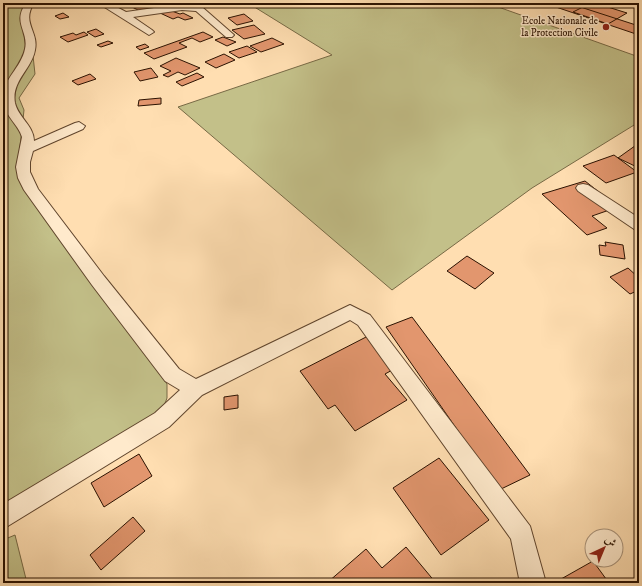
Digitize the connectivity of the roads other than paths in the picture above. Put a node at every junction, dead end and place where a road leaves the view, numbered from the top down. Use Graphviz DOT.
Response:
graph roads {
  1 [pos="30,3"];
  2 [pos="102,3"];
  3 [pos="125,15"];
  4 [pos="149,32"];
  5 [pos="229,35"];
  6 [pos="79,126"];
  7 [pos="28,148"];
  8 [pos="583,188"];
  9 [pos="639,224"];
  10 [pos="195,389"];
  11 [pos="3,517"];
  12 [pos="533,583"];
  1 -- 7 [label="street"];
  2 -- 3 [label="street"];
  3 -- 4 [label="street"];
  3 -- 5 [label="street"];
  6 -- 7 [label="street"];
  7 -- 10 [label="street"];
  8 -- 9 [label="street"];
  10 -- 11 [label="street"];
  10 -- 12 [label="street"];
}
